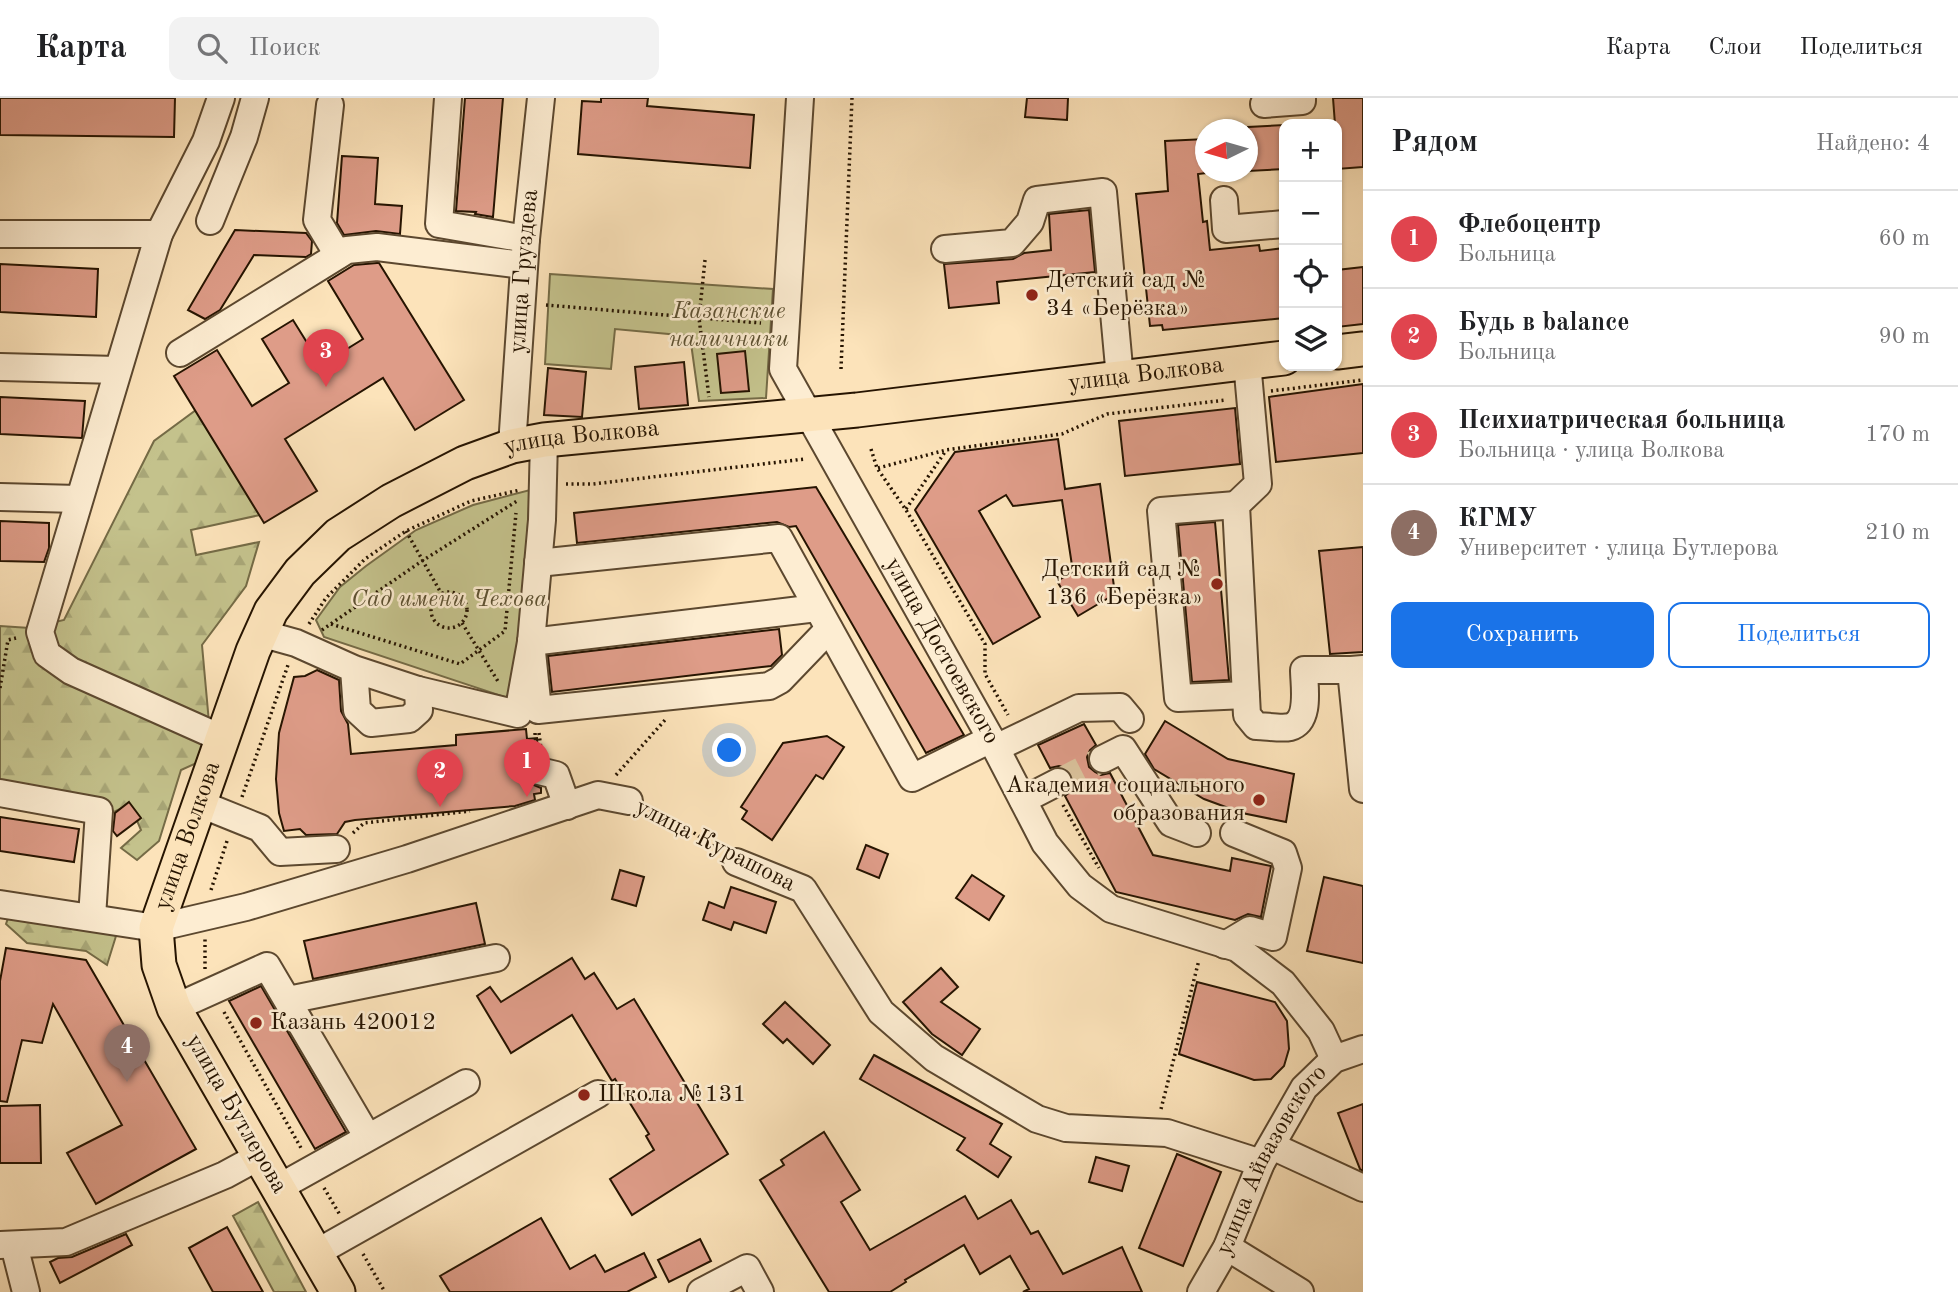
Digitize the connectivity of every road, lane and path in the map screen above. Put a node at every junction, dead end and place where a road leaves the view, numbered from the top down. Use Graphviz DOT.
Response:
graph roads {
  1 [pos="221,98"];
  2 [pos="255,98"];
  3 [pos="448,98"];
  4 [pos="541,98"];
  5 [pos="800,98"];
  6 [pos="852,98"];
  7 [pos="1302,98"];
  8 [pos="1264,104"];
  9 [pos="330,105"];
  10 [pos="1224,200"];
  11 [pos="210,221"];
  12 [pos="1279,224"];
  13 [pos="0,234"];
  14 [pos="159,234"];
  15 [pos="945,249"];
  16 [pos="525,252"];
  17 [pos="338,256"];
  18 [pos="705,260"];
  19 [pos="537,305"];
  20 [pos="699,318"];
  21 [pos="763,323"];
  22 [pos="1363,349"];
  23 [pos="1342,351"];
  24 [pos="180,353"];
  25 [pos="1279,361"];
  26 [pos="0,366"];
  27 [pos="841,369"];
  28 [pos="117,370"];
  29 [pos="1120,378"];
  30 [pos="1248,378"];
  31 [pos="1363,380"];
  32 [pos="709,397"];
  33 [pos="807,415"];
  34 [pos="544,440"];
  35 [pos="512,446"];
  36 [pos="946,450"];
  37 [pos="813,458"];
  38 [pos="877,468"];
  39 [pos="543,484"];
  40 [pos="0,497"];
  41 [pos="78,499"];
  42 [pos="517,501"];
  43 [pos="1236,505"];
  44 [pos="906,510"];
  45 [pos="406,531"];
  46 [pos="422,561"];
  47 [pos="538,563"];
  48 [pos="441,593"];
  49 [pos="823,618"];
  50 [pos="462,623"];
  51 [pos="331,624"];
  52 [pos="40,632"];
  53 [pos="260,633"];
  54 [pos="531,642"];
  55 [pos="296,643"];
  56 [pos="478,650"];
  57 [pos="354,669"];
  58 [pos="1357,670"];
  59 [pos="0,688"];
  60 [pos="418,690"];
  61 [pos="1246,695"];
  62 [pos="670,714"];
  63 [pos="1130,719"];
  64 [pos="526,723"];
  65 [pos="221,738"];
  66 [pos="994,744"];
  67 [pos="1103,759"];
  68 [pos="538,764"];
  69 [pos="1058,782"];
  70 [pos="1363,789"];
  71 [pos="0,793"];
  72 [pos="598,795"];
  73 [pos="1023,800"];
  74 [pos="629,801"];
  75 [pos="198,803"];
  76 [pos="566,806"];
  77 [pos="473,811"];
  78 [pos="235,818"];
  79 [pos="1197,833"];
  80 [pos="1234,833"];
  81 [pos="336,849"];
  82 [pos="736,862"];
  83 [pos="0,904"];
  84 [pos="206,916"];
  85 [pos="92,918"];
  86 [pos="156,928"];
  87 [pos="1215,941"];
  88 [pos="496,958"];
  89 [pos="214,990"];
  90 [pos="288,1000"];
  91 [pos="174,1008"];
  92 [pos="1363,1049"];
  93 [pos="1334,1059"];
  94 [pos="466,1083"];
  95 [pos="598,1094"];
  96 [pos="1156,1132"];
  97 [pos="367,1136"];
  98 [pos="1266,1155"];
  99 [pos="260,1156"];
  100 [pos="313,1168"];
  101 [pos="278,1188"];
  102 [pos="1363,1188"];
  103 [pos="351,1234"];
  104 [pos="7,1245"];
  105 [pos="1227,1247"];
  106 [pos="316,1253"];
  107 [pos="26,1292"];
  108 [pos="338,1292"];
  109 [pos="385,1292"];
  110 [pos="701,1292"];
  111 [pos="760,1292"];
  112 [pos="1201,1292"];
  113 [pos="1300,1292"];
  1 -- 14 [label="street"];
  2 -- 11 [label="street"];
  3 -- 16 [label="street"];
  4 -- 16 [label="street, улица Груздева"];
  5 -- 33 [label="street, улица Достоевского"];
  6 -- 27 [label="path"];
  7 -- 8 [label="street"];
  9 -- 17 [label="street"];
  10 -- 12 [label="street"];
  13 -- 14 [label="street"];
  14 -- 28 [label="street"];
  15 -- 29 [label="street"];
  16 -- 17 [label="street"];
  16 -- 35 [label="street, улица Груздева"];
  17 -- 24 [label="street"];
  18 -- 20 [label="path"];
  19 -- 20 [label="path"];
  20 -- 21 [label="path"];
  20 -- 32 [label="path"];
  22 -- 23 [label="main road"];
  25 -- 30 [label="main road, улица Волкова"];
  26 -- 28 [label="street"];
  28 -- 41 [label="street"];
  29 -- 30 [label="main road, улица Волкова"];
  29 -- 33 [label="main road, улица Волкова"];
  30 -- 31 [label="path"];
  30 -- 36 [label="path"];
  30 -- 43 [label="street"];
  33 -- 34 [label="main road, улица Волкова"];
  33 -- 66 [label="street, улица Достоевского"];
  34 -- 35 [label="main road, улица Волкова"];
  34 -- 39 [label="street"];
  35 -- 53 [label="main road, улица Волкова"];
  36 -- 38 [label="path"];
  36 -- 44 [label="path"];
  37 -- 39 [label="path"];
  39 -- 42 [label="path"];
  39 -- 45 [label="path"];
  39 -- 47 [label="street"];
  40 -- 41 [label="street"];
  41 -- 52 [label="street"];
  42 -- 46 [label="path"];
  42 -- 56 [label="path"];
  43 -- 61 [label="street"];
  43 -- 61 [label="street"];
  45 -- 46 [label="path"];
  45 -- 55 [label="path"];
  46 -- 48 [label="path"];
  46 -- 51 [label="path"];
  47 -- 49 [label="street"];
  47 -- 54 [label="street"];
  48 -- 50 [label="path"];
  48 -- 50 [label="path"];
  49 -- 54 [label="street"];
  49 -- 54 [label="street"];
  49 -- 66 [label="street"];
  50 -- 56 [label="path"];
  51 -- 55 [label="path"];
  51 -- 56 [label="path"];
  52 -- 59 [label="path"];
  52 -- 65 [label="street"];
  53 -- 55 [label="street"];
  53 -- 65 [label="main road, улица Волкова"];
  54 -- 64 [label="street"];
  55 -- 57 [label="street"];
  55 -- 78 [label="path"];
  56 -- 64 [label="path"];
  57 -- 60 [label="street"];
  57 -- 60 [label="street"];
  58 -- 61 [label="street"];
  58 -- 70 [label="street"];
  60 -- 64 [label="street"];
  62 -- 72 [label="path"];
  63 -- 66 [label="street"];
  64 -- 68 [label="path"];
  65 -- 75 [label="main road, улица Волкова"];
  66 -- 73 [label="street, улица Достоевского"];
  67 -- 79 [label="street"];
  68 -- 76 [label="street"];
  69 -- 73 [label="street"];
  71 -- 85 [label="street"];
  72 -- 74 [label="street, улица Курашова"];
  72 -- 76 [label="street, улица Курашова"];
  73 -- 87 [label="street, улица Достоевского"];
  74 -- 82 [label="path, улица Курашова"];
  75 -- 78 [label="street"];
  75 -- 86 [label="main road, улица Волкова"];
  76 -- 84 [label="street, улица Курашова"];
  77 -- 81 [label="path"];
  78 -- 81 [label="street"];
  78 -- 84 [label="path"];
  80 -- 87 [label="street"];
  82 -- 96 [label="street, улица Курашова"];
  83 -- 85 [label="street, улица Курашова"];
  84 -- 86 [label="street, улица Курашова"];
  84 -- 89 [label="path"];
  85 -- 86 [label="street, улица Курашова"];
  86 -- 91 [label="main road, улица Бутлерова"];
  87 -- 93 [label="street, улица Достоевского"];
  87 -- 96 [label="path"];
  88 -- 90 [label="street"];
  89 -- 90 [label="street"];
  89 -- 91 [label="street"];
  89 -- 100 [label="path"];
  90 -- 97 [label="street"];
  91 -- 99 [label="main road, улица Бутлерова"];
  92 -- 93 [label="street, улица Айвазовского"];
  93 -- 98 [label="street, улица Айвазовского"];
  94 -- 97 [label="street"];
  95 -- 103 [label="street"];
  96 -- 98 [label="street, улица Курашова"];
  97 -- 100 [label="street"];
  98 -- 102 [label="street, улица Курашова"];
  98 -- 105 [label="street, улица Айвазовского"];
  99 -- 101 [label="main road, улица Бутлерова"];
  99 -- 104 [label="street"];
  100 -- 101 [label="street"];
  100 -- 103 [label="path"];
  101 -- 106 [label="main road, улица Бутлерова"];
  103 -- 106 [label="street"];
  103 -- 109 [label="path"];
  104 -- 107 [label="street"];
  105 -- 112 [label="street, улица Айвазовского"];
  105 -- 113 [label="street"];
  106 -- 108 [label="main road, улица Бутлерова"];
  110 -- 111 [label="street"];
}
